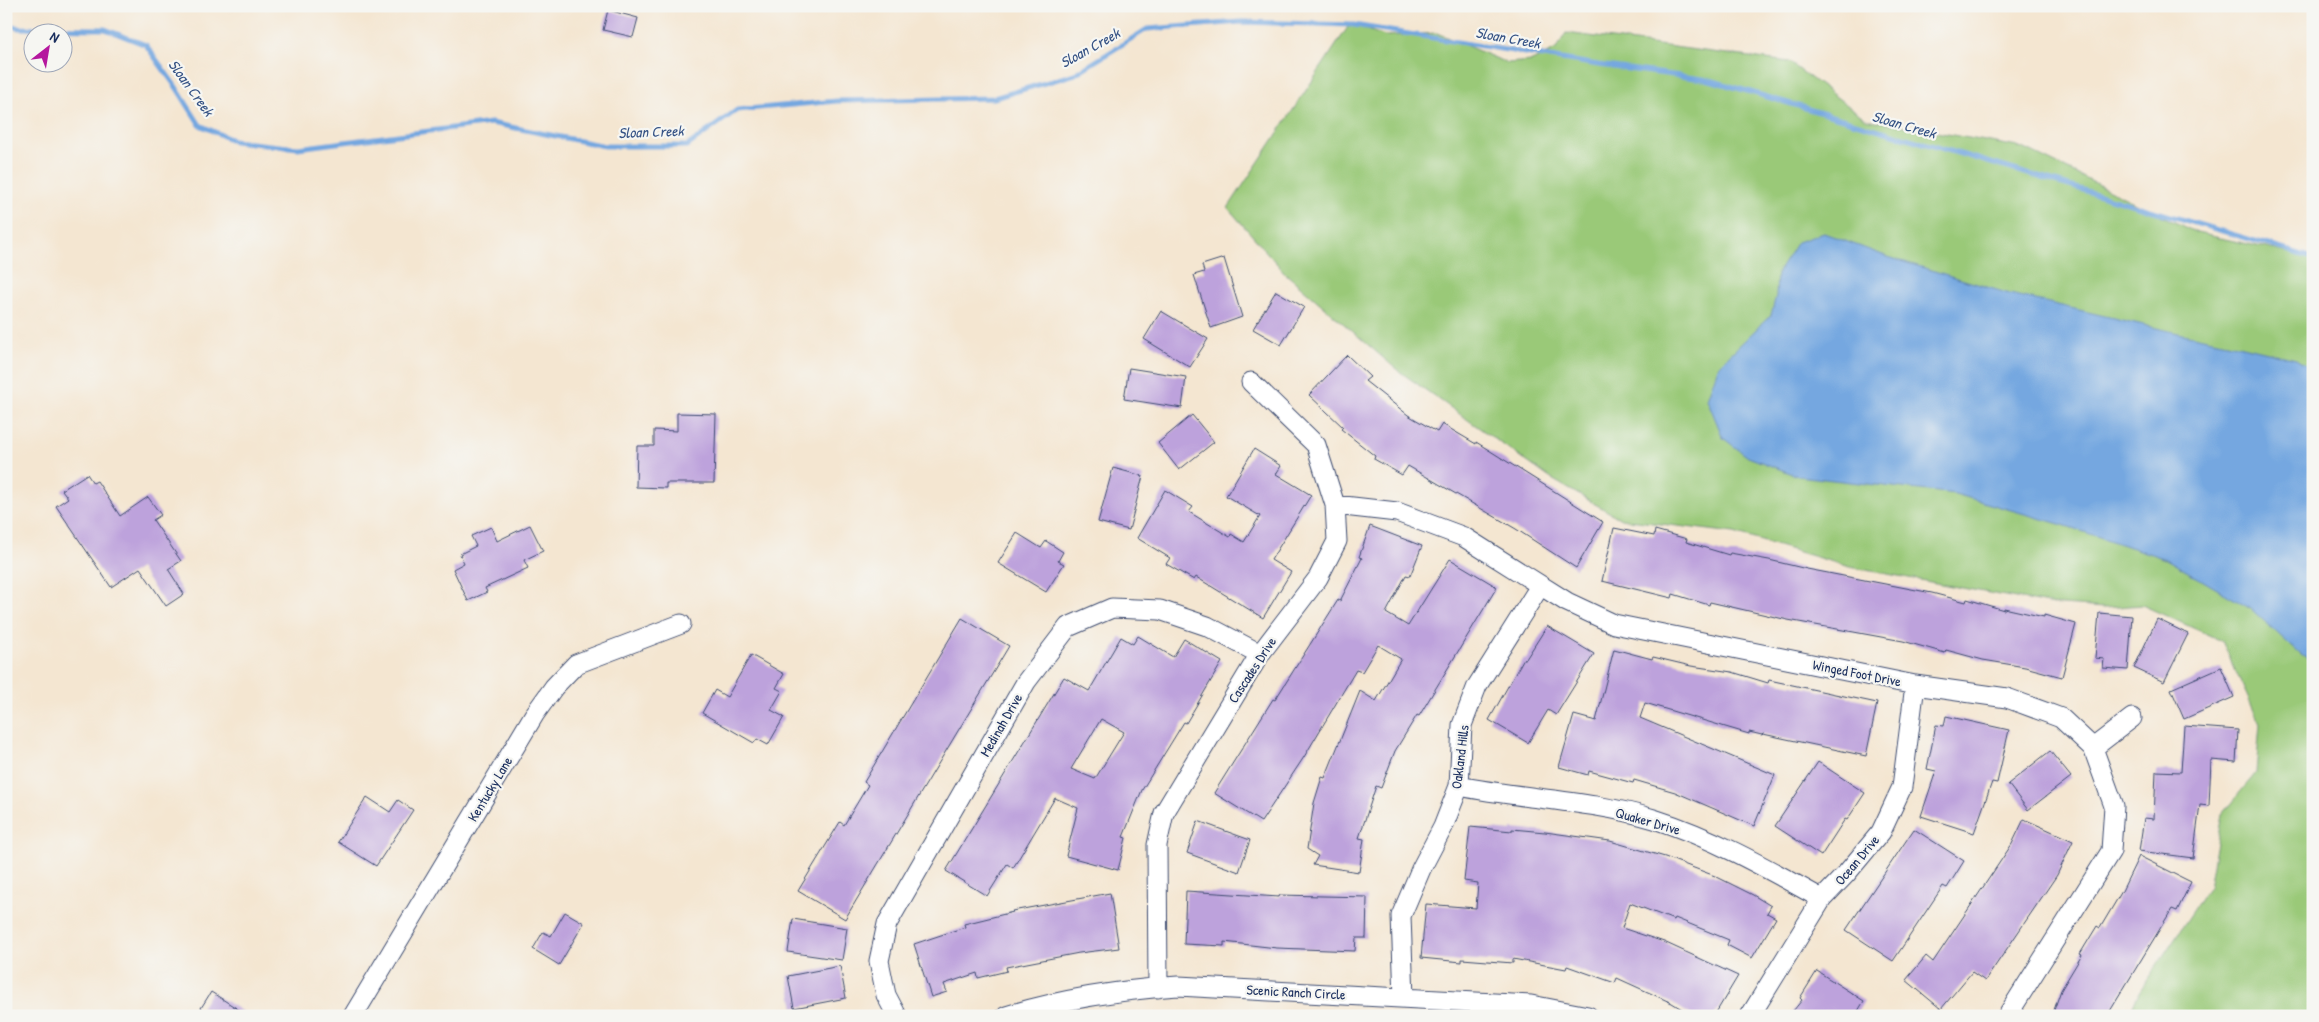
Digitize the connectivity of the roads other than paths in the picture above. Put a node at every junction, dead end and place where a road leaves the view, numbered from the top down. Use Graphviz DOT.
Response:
graph roads {
  1 [pos="1251,382"];
  2 [pos="1335,505"];
  3 [pos="1540,586"];
  4 [pos="681,624"];
  5 [pos="1260,654"];
  6 [pos="1915,685"];
  7 [pos="2132,718"];
  8 [pos="2093,748"];
  9 [pos="1459,786"];
  10 [pos="1822,899"];
  11 [pos="1158,988"];
  12 [pos="1404,998"];
  13 [pos="1045,1011"];
  14 [pos="353,1016"];
  15 [pos="897,1016"];
  16 [pos="1006,1016"];
  17 [pos="1588,1016"];
  18 [pos="1750,1016"];
  19 [pos="2007,1016"];
  1 -- 2 [label="street, Cascades Drive"];
  2 -- 3 [label="street, Winged Foot Drive"];
  2 -- 5 [label="street, Cascades Drive"];
  3 -- 6 [label="street, Winged Foot Drive"];
  3 -- 9 [label="street, Oakland Hills"];
  4 -- 14 [label="street, Kentucky Lane"];
  5 -- 11 [label="street, Cascades Drive"];
  5 -- 15 [label="street, Medinah Drive"];
  6 -- 8 [label="street, Winged Foot Drive"];
  6 -- 10 [label="street, Ocean Drive"];
  7 -- 8 [label="street"];
  8 -- 19 [label="street, Winged Foot Drive"];
  9 -- 10 [label="street, Quaker Drive"];
  9 -- 12 [label="street, Oakland Hills"];
  10 -- 18 [label="street, Ocean Drive"];
  11 -- 12 [label="street, Scenic Ranch Circle"];
  11 -- 13 [label="street, Scenic Ranch Circle"];
  12 -- 17 [label="street, Scenic Ranch Circle"];
  13 -- 16 [label="street, Scenic Ranch Circle"];
}
